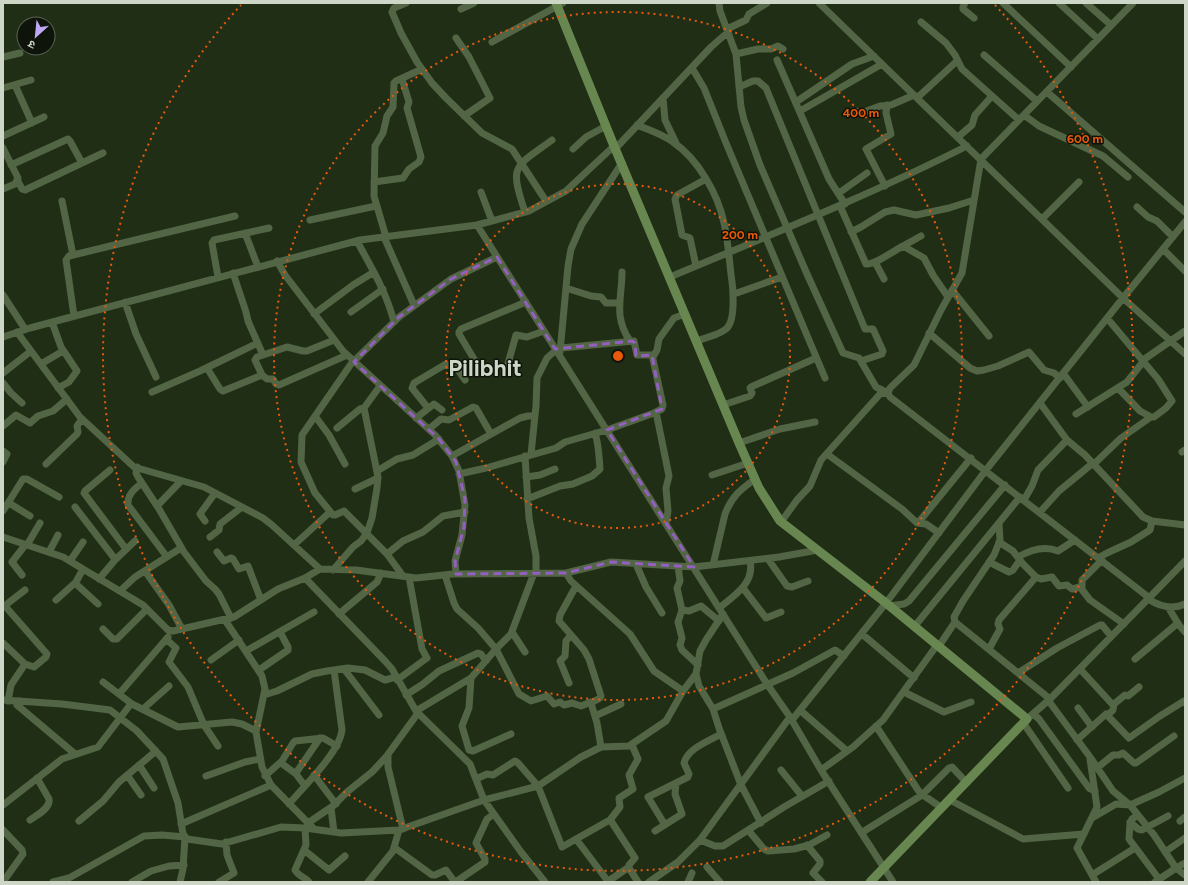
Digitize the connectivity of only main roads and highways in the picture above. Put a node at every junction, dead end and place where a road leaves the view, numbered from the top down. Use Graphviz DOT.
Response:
graph roads {
  1 [pos="559,4"];
  2 [pos="870,882"];
  1 -- 2 [label="main road"];
}
